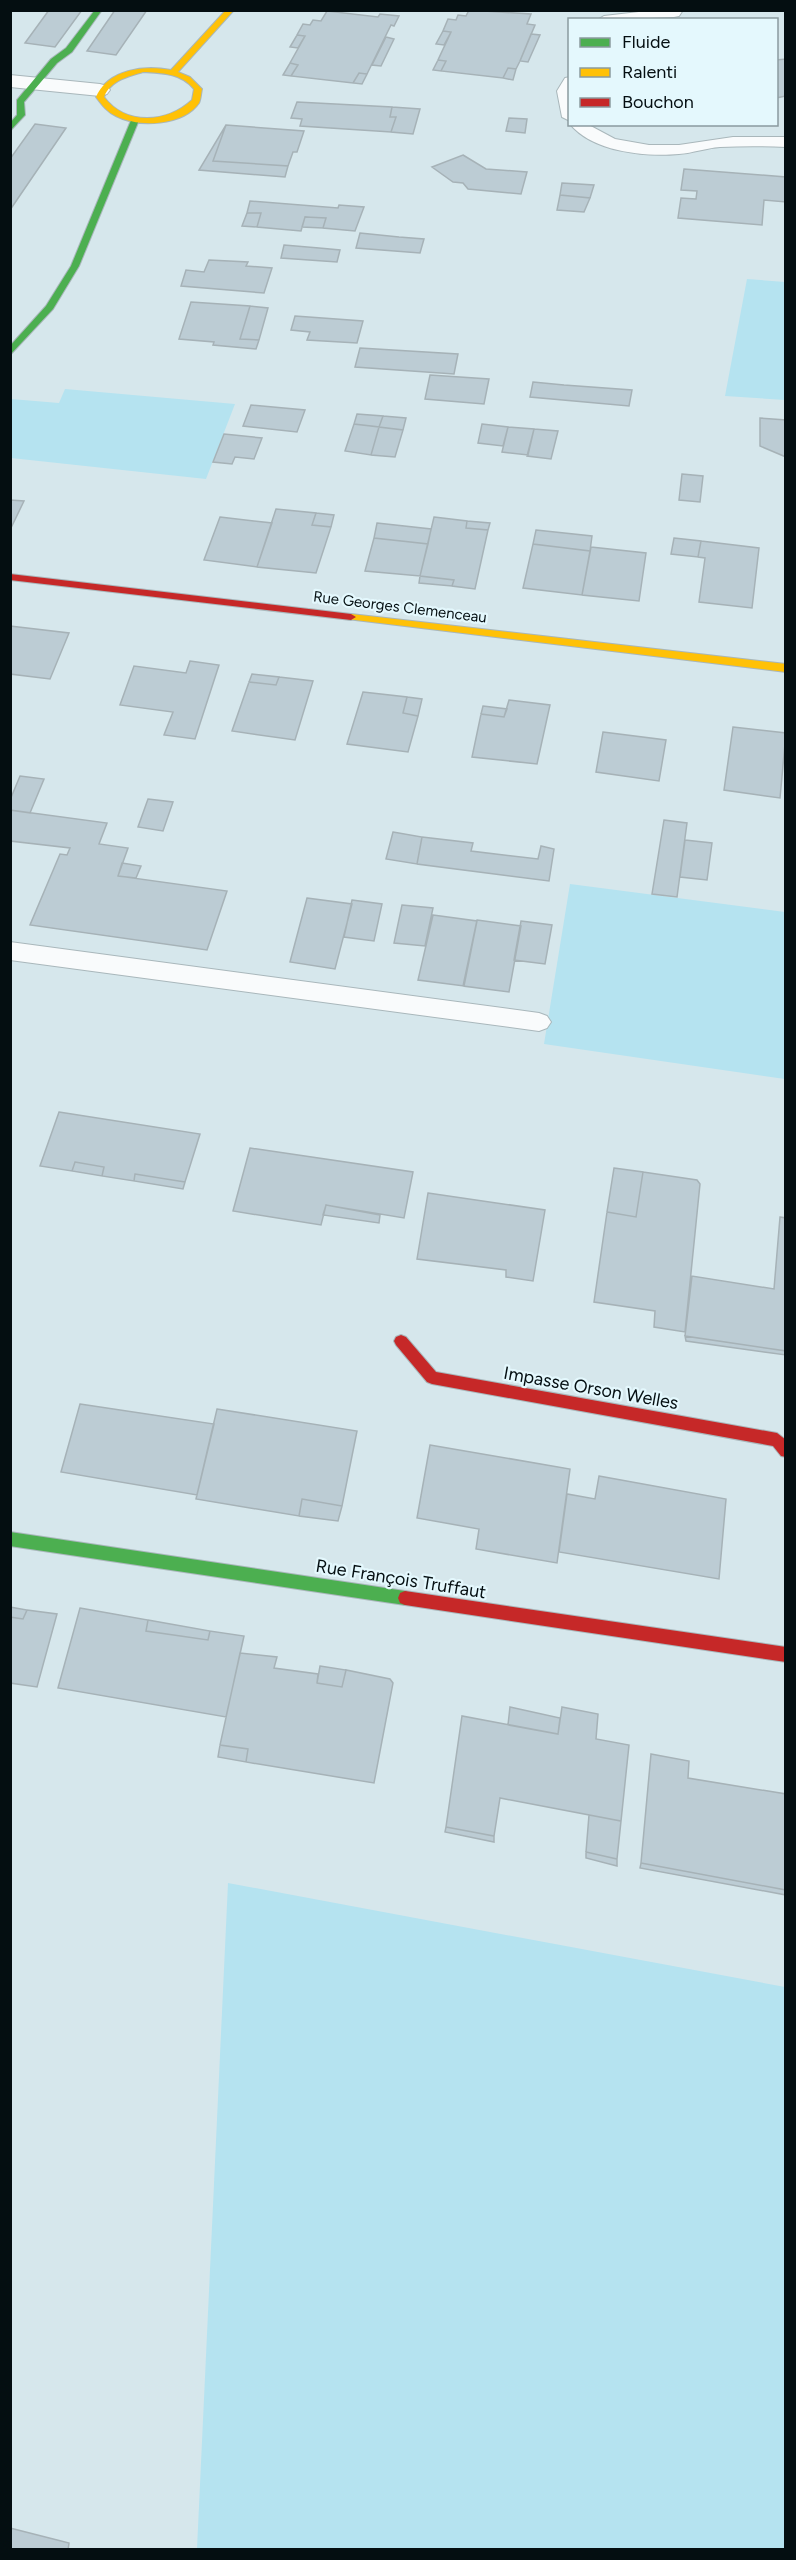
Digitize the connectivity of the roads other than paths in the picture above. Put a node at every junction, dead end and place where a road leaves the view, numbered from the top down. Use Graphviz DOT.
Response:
graph roads {
  1 [pos="99,10"];
  2 [pos="231,10"];
  3 [pos="676,10"];
  4 [pos="624,18"];
  5 [pos="173,72"];
  6 [pos="10,81"];
  7 [pos="35,84"];
  8 [pos="568,84"];
  9 [pos="100,90"];
  10 [pos="568,108"];
  11 [pos="135,120"];
  12 [pos="579,126"];
  13 [pos="10,129"];
  14 [pos="786,142"];
  15 [pos="10,352"];
  16 [pos="10,577"];
  17 [pos="786,668"];
  18 [pos="10,951"];
  19 [pos="539,1022"];
  20 [pos="401,1341"];
  21 [pos="786,1451"];
  22 [pos="10,1539"];
  23 [pos="786,1655"];
  1 -- 7 [label="street"];
  2 -- 5 [label="street"];
  3 -- 4 [label="lane"];
  5 -- 9 [label="street"];
  5 -- 11 [label="street"];
  6 -- 7 [label="street"];
  7 -- 9 [label="street"];
  7 -- 13 [label="street"];
  8 -- 10 [label="lane"];
  9 -- 11 [label="street"];
  11 -- 15 [label="street"];
  12 -- 14 [label="lane"];
  16 -- 17 [label="street, Rue Georges Clemenceau"];
  18 -- 19 [label="lane"];
  20 -- 21 [label="street, Impasse Orson Welles"];
  22 -- 23 [label="street, Rue François Truffaut"];
}
